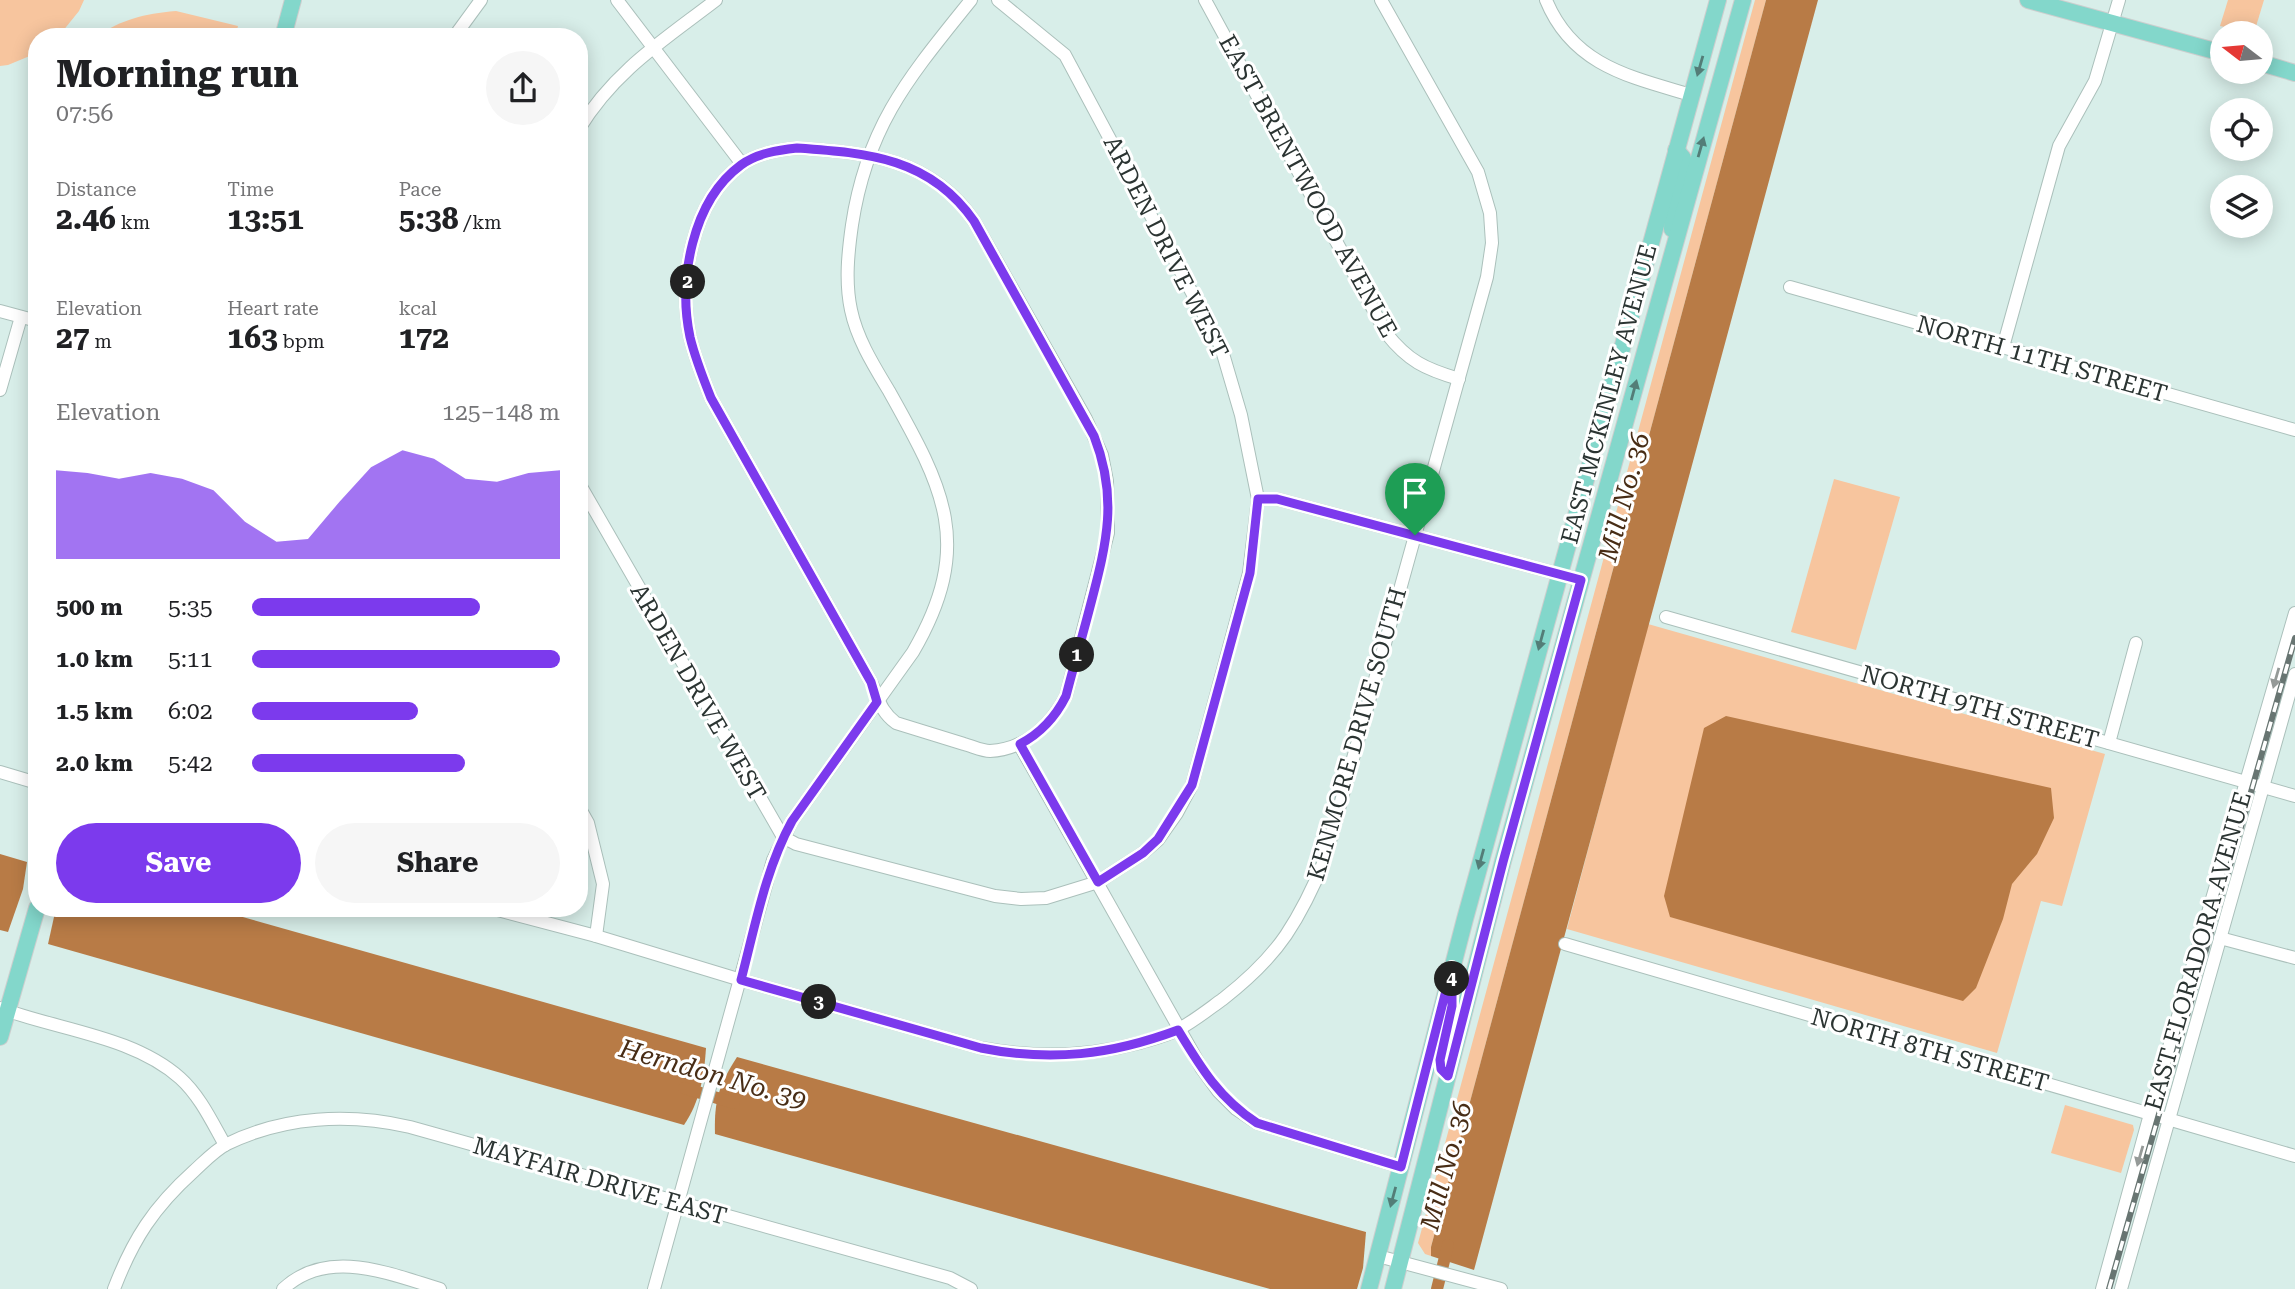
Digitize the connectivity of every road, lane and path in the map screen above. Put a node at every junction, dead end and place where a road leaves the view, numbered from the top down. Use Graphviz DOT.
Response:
graph roads {
  1 [pos="293,0"];
  2 [pos="481,0"];
  3 [pos="617,0"];
  4 [pos="716,0"];
  5 [pos="971,0"];
  6 [pos="998,0"];
  7 [pos="1205,0"];
  8 [pos="1381,0"];
  9 [pos="1546,0"];
  10 [pos="1718,0"];
  11 [pos="1743,0"];
  12 [pos="2028,0"];
  13 [pos="2119,0"];
  14 [pos="2112,23"];
  15 [pos="285,28"];
  16 [pos="461,28"];
  17 [pos="655,47"];
  18 [pos="2210,50"];
  19 [pos="2273,66"];
  20 [pos="2295,72"];
  21 [pos="1691,95"];
  22 [pos="588,116"];
  23 [pos="1676,150"];
  24 [pos="869,156"];
  25 [pos="742,164"];
  26 [pos="1672,252"];
  27 [pos="1790,287"];
  28 [pos="0,311"];
  29 [pos="21,317"];
  30 [pos="28,319"];
  31 [pos="2003,347"];
  32 [pos="1459,379"];
  33 [pos="0,390"];
  34 [pos="2295,430"];
  35 [pos="588,499"];
  36 [pos="1258,499"];
  37 [pos="1415,535"];
  38 [pos="1559,574"];
  39 [pos="1581,580"];
  40 [pos="2295,613"];
  41 [pos="1666,617"];
  42 [pos="2137,643"];
  43 [pos="2295,674"];
  44 [pos="877,702"];
  45 [pos="2109,743"];
  46 [pos="1020,744"];
  47 [pos="0,772"];
  48 [pos="28,780"];
  49 [pos="2246,782"];
  50 [pos="2263,787"];
  51 [pos="2295,796"];
  52 [pos="588,823"];
  53 [pos="783,837"];
  54 [pos="1098,882"];
  55 [pos="34,917"];
  56 [pos="524,917"];
  57 [pos="596,936"];
  58 [pos="2220,938"];
  59 [pos="1565,944"];
  60 [pos="2295,958"];
  61 [pos="1452,967"];
  62 [pos="741,980"];
  63 [pos="4,1009"];
  64 [pos="1178,1030"];
  65 [pos="0,1037"];
  66 [pos="1448,1076"];
  67 [pos="2151,1114"];
  68 [pos="2170,1120"];
  69 [pos="225,1145"];
  70 [pos="2295,1156"];
  71 [pos="1401,1167"];
  72 [pos="678,1204"];
  73 [pos="1378,1256"];
  74 [pos="1401,1261"];
  75 [pos="1495,1288"];
  76 [pos="114,1289"];
  77 [pos="283,1289"];
  78 [pos="440,1289"];
  79 [pos="654,1289"];
  80 [pos="971,1289"];
  81 [pos="1369,1289"];
  82 [pos="1393,1289"];
  83 [pos="2102,1289"];
  84 [pos="2121,1289"];
  1 -- 15 [label="main road"];
  2 -- 16 [label="street"];
  3 -- 17 [label="street"];
  4 -- 17 [label="street"];
  5 -- 24 [label="street"];
  6 -- 36 [label="street, ARDEN DRIVE WEST"];
  7 -- 32 [label="street, EAST BRENTWOOD AVENUE"];
  8 -- 32 [label="street, KENMORE DRIVE SOUTH"];
  9 -- 21 [label="street"];
  10 -- 21 [label="main road, EAST MCKINLEY AVENUE, one-way"];
  26 -- 11 [label="main road, EAST MCKINLEY AVENUE, one-way"];
  12 -- 14 [label="main road"];
  13 -- 14 [label="street"];
  14 -- 18 [label="main road"];
  14 -- 31 [label="street"];
  17 -- 22 [label="street"];
  17 -- 25 [label="street"];
  19 -- 20 [label="main road"];
  21 -- 23 [label="main road, EAST MCKINLEY AVENUE"];
  23 -- 26 [label="main road"];
  23 -- 38 [label="main road, EAST MCKINLEY AVENUE"];
  24 -- 25 [label="street"];
  24 -- 44 [label="street"];
  24 -- 46 [label="street"];
  25 -- 44 [label="street"];
  39 -- 26 [label="main road, EAST MCKINLEY AVENUE, one-way"];
  27 -- 31 [label="street, NORTH 11TH STREET"];
  28 -- 29 [label="street"];
  29 -- 30 [label="street"];
  29 -- 33 [label="street"];
  31 -- 34 [label="street, NORTH 11TH STREET"];
  32 -- 37 [label="street, KENMORE DRIVE SOUTH"];
  35 -- 53 [label="street, ARDEN DRIVE WEST"];
  36 -- 37 [label="street"];
  36 -- 54 [label="street, ARDEN DRIVE WEST"];
  37 -- 38 [label="street"];
  37 -- 64 [label="street, KENMORE DRIVE SOUTH"];
  38 -- 39 [label="street"];
  38 -- 61 [label="main road, EAST MCKINLEY AVENUE, one-way"];
  39 -- 66 [label="main road, EAST MCKINLEY AVENUE"];
  40 -- 49 [label="street, EAST FLORADORA AVENUE, one-way"];
  41 -- 45 [label="street, NORTH 9TH STREET"];
  42 -- 45 [label="street"];
  43 -- 50 [label="street, EAST FLORADORA AVENUE"];
  44 -- 46 [label="street"];
  44 -- 53 [label="street"];
  45 -- 49 [label="street, NORTH 9TH STREET"];
  46 -- 54 [label="street"];
  47 -- 48 [label="street"];
  49 -- 50 [label="street, NORTH 9TH STREET"];
  49 -- 67 [label="street, EAST FLORADORA AVENUE"];
  50 -- 51 [label="street, NORTH 9TH STREET"];
  50 -- 58 [label="street, EAST FLORADORA AVENUE"];
  52 -- 57 [label="street"];
  53 -- 54 [label="street, ARDEN DRIVE WEST"];
  53 -- 62 [label="street"];
  54 -- 64 [label="street"];
  55 -- 63 [label="main road"];
  56 -- 57 [label="street, KENMORE DRIVE SOUTH"];
  57 -- 62 [label="street, KENMORE DRIVE SOUTH"];
  58 -- 60 [label="street"];
  58 -- 68 [label="street, EAST FLORADORA AVENUE"];
  59 -- 67 [label="street, NORTH 8TH STREET"];
  61 -- 66 [label="main road"];
  61 -- 71 [label="main road, EAST MCKINLEY AVENUE"];
  62 -- 64 [label="street, KENMORE DRIVE SOUTH"];
  62 -- 72 [label="street"];
  63 -- 65 [label="main road"];
  63 -- 69 [label="street"];
  64 -- 71 [label="street"];
  66 -- 74 [label="main road, EAST MCKINLEY AVENUE"];
  67 -- 68 [label="street, NORTH 8TH STREET"];
  67 -- 83 [label="street, EAST FLORADORA AVENUE, one-way"];
  68 -- 70 [label="street, NORTH 8TH STREET"];
  68 -- 84 [label="street, EAST FLORADORA AVENUE"];
  69 -- 72 [label="street, MAYFAIR DRIVE EAST"];
  69 -- 76 [label="street"];
  71 -- 73 [label="main road, EAST MCKINLEY AVENUE, one-way"];
  72 -- 79 [label="street"];
  72 -- 80 [label="street, MAYFAIR DRIVE EAST"];
  73 -- 74 [label="street"];
  73 -- 81 [label="main road, EAST MCKINLEY AVENUE"];
  74 -- 75 [label="street"];
  74 -- 82 [label="main road, EAST MCKINLEY AVENUE"];
  77 -- 78 [label="street"];
}
